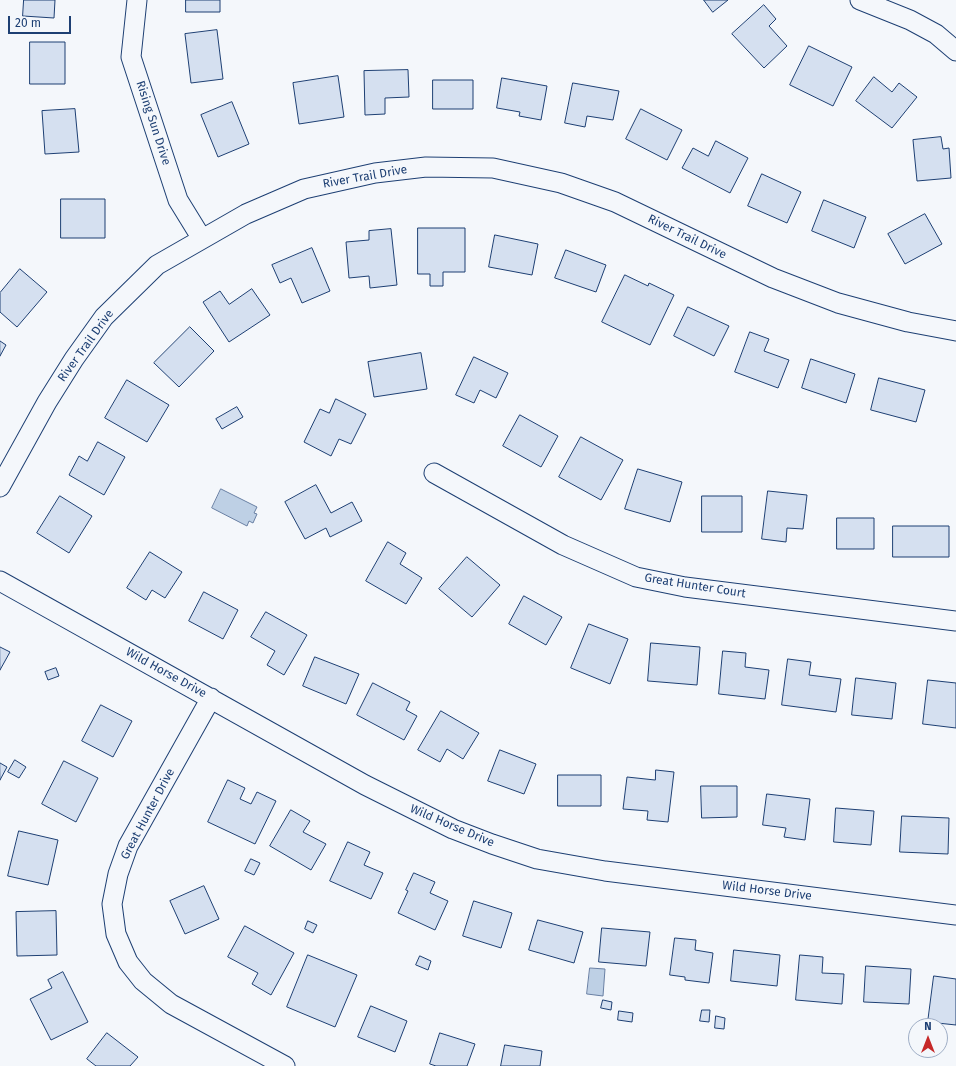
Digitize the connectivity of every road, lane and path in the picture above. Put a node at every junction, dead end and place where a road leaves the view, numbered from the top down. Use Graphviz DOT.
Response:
graph roads {
  1 [pos="137,0"];
  2 [pos="860,0"];
  3 [pos="956,51"];
  4 [pos="202,238"];
  5 [pos="956,331"];
  6 [pos="434,473"];
  7 [pos="0,487"];
  8 [pos="0,581"];
  9 [pos="956,621"];
  10 [pos="211,698"];
  11 [pos="956,915"];
  12 [pos="284,1066"];
  1 -- 4 [label="street, Rising Sun Drive"];
  2 -- 3 [label="street"];
  4 -- 5 [label="street, River Trail Drive"];
  4 -- 7 [label="street, River Trail Drive"];
  6 -- 9 [label="street, Great Hunter Court"];
  8 -- 10 [label="street, Wild Horse Drive"];
  10 -- 11 [label="street, Wild Horse Drive"];
  10 -- 12 [label="street, Great Hunter Drive"];
}
